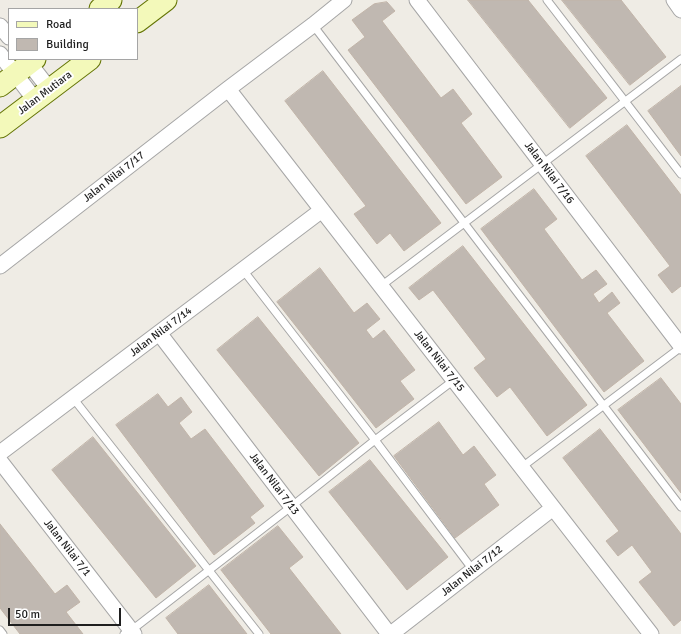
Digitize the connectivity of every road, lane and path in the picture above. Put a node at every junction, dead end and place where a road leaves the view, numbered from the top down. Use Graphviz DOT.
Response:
graph roads {
  1 [pos="112,0"];
  2 [pos="166,0"];
  3 [pos="344,0"];
  4 [pos="417,0"];
  5 [pos="547,0"];
  6 [pos="674,0"];
  7 [pos="101,8"];
  8 [pos="681,10"];
  9 [pos="138,21"];
  10 [pos="313,25"];
  11 [pos="0,26"];
  12 [pos="8,36"];
  13 [pos="681,59"];
  14 [pos="9,60"];
  15 [pos="89,60"];
  16 [pos="21,68"];
  17 [pos="228,89"];
  18 [pos="43,95"];
  19 [pos="625,101"];
  20 [pos="0,127"];
  21 [pos="542,164"];
  22 [pos="681,174"];
  23 [pos="322,210"];
  24 [pos="465,222"];
  25 [pos="0,266"];
  26 [pos="243,270"];
  27 [pos="381,286"];
  28 [pos="159,333"];
  29 [pos="681,346"];
  30 [pos="454,380"];
  31 [pos="74,398"];
  32 [pos="603,405"];
  33 [pos="375,440"];
  34 [pos="0,453"];
  35 [pos="0,461"];
  36 [pos="522,467"];
  37 [pos="292,506"];
  38 [pos="681,507"];
  39 [pos="553,508"];
  40 [pos="209,570"];
  41 [pos="473,570"];
  42 [pos="0,630"];
  43 [pos="130,632"];
  44 [pos="3,634"];
  45 [pos="259,634"];
  46 [pos="390,634"];
  47 [pos="651,634"];
  1 -- 7 [label="main road"];
  2 -- 9 [label="main road"];
  3 -- 10 [label="street, Jalan Nilai 7/17"];
  4 -- 21 [label="street, Jalan Nilai 7/16"];
  5 -- 19 [label="lane"];
  6 -- 8 [label="street"];
  10 -- 17 [label="street, Jalan Nilai 7/17"];
  10 -- 24 [label="lane"];
  11 -- 12 [label="street"];
  13 -- 19 [label="lane"];
  14 -- 16 [label="street"];
  15 -- 18 [label="main road, Jalan Mutiara"];
  16 -- 18 [label="street"];
  17 -- 23 [label="street, Jalan Nilai 7/15"];
  17 -- 25 [label="street, Jalan Nilai 7/17"];
  18 -- 20 [label="main road, Jalan Mutiara"];
  19 -- 21 [label="lane"];
  19 -- 22 [label="lane"];
  21 -- 24 [label="lane"];
  21 -- 29 [label="street, Jalan Nilai 7/16"];
  23 -- 26 [label="street, Jalan Nilai 7/14"];
  23 -- 27 [label="street, Jalan Nilai 7/15"];
  24 -- 27 [label="lane"];
  24 -- 32 [label="lane"];
  26 -- 28 [label="street, Jalan Nilai 7/14"];
  26 -- 33 [label="lane"];
  27 -- 30 [label="street, Jalan Nilai 7/15"];
  28 -- 31 [label="street, Jalan Nilai 7/14"];
  28 -- 37 [label="street, Jalan Nilai 7/13"];
  29 -- 32 [label="lane"];
  30 -- 33 [label="lane"];
  30 -- 36 [label="street, Jalan Nilai 7/15"];
  31 -- 34 [label="street, Jalan Nilai 7/14"];
  31 -- 40 [label="lane"];
  32 -- 36 [label="lane"];
  32 -- 38 [label="lane"];
  33 -- 37 [label="lane"];
  33 -- 41 [label="lane"];
  35 -- 43 [label="street, Jalan Nilai 7/1"];
  36 -- 39 [label="street, Jalan Nilai 7/15"];
  37 -- 40 [label="lane"];
  37 -- 46 [label="street, Jalan Nilai 7/13"];
  39 -- 41 [label="street, Jalan Nilai 7/12"];
  39 -- 47 [label="street, Jalan Nilai 7/15"];
  40 -- 43 [label="lane"];
  40 -- 45 [label="lane"];
  41 -- 46 [label="street, Jalan Nilai 7/12"];
  42 -- 44 [label="lane"];
}
